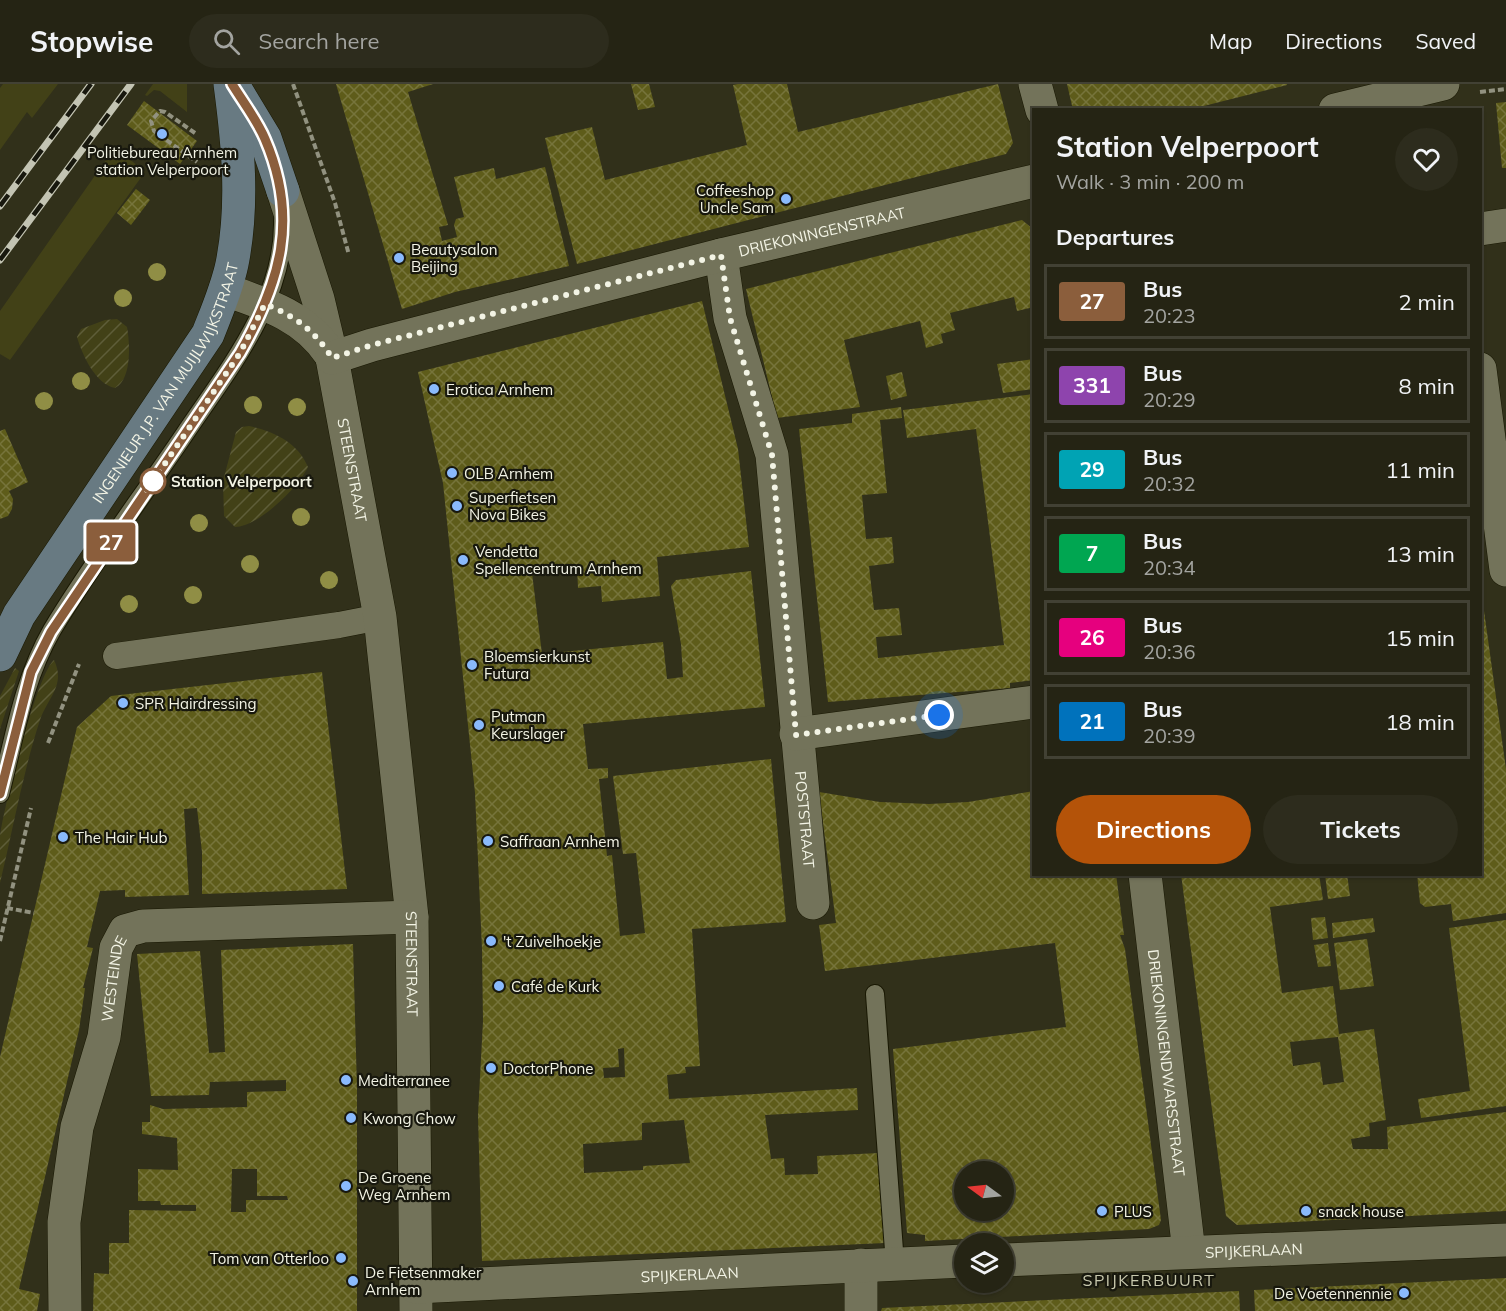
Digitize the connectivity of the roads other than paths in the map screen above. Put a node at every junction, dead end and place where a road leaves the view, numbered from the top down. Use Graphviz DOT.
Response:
graph roads {
  1 [pos="231,84"];
  2 [pos="1035,84"];
  3 [pos="1443,84"];
  4 [pos="1041,108"];
  5 [pos="1343,108"];
  6 [pos="1447,108"];
  7 [pos="1032,181"];
  8 [pos="283,191"];
  9 [pos="1506,225"];
  10 [pos="1482,229"];
  11 [pos="721,255"];
  12 [pos="225,290"];
  13 [pos="265,304"];
  14 [pos="332,358"];
  15 [pos="1482,384"];
  16 [pos="1506,570"];
  17 [pos="380,617"];
  18 [pos="0,655"];
  19 [pos="116,656"];
  20 [pos="1032,702"];
  21 [pos="796,735"];
  22 [pos="0,794"];
  23 [pos="1145,876"];
  24 [pos="813,903"];
  25 [pos="412,917"];
  26 [pos="875,994"];
  27 [pos="1506,1240"];
  28 [pos="1189,1252"];
  29 [pos="1014,1260"];
  30 [pos="954,1261"];
  31 [pos="895,1264"];
  32 [pos="861,1266"];
  33 [pos="416,1299"];
  34 [pos="65,1311"];
  35 [pos="861,1311"];
  1 -- 8 [label="main road, INGENIEUR J.P. VAN MUIJLWIJKSTRAAT"];
  1 -- 12 [label="main road, INGENIEUR J.P. VAN MUIJLWIJKSTRAAT"];
  2 -- 4 [label="street"];
  3 -- 5 [label="street"];
  3 -- 6 [label="street"];
  7 -- 11 [label="street, DRIEKONINGENSTRAAT"];
  8 -- 13 [label="lane, INGENIEUR J.P. VAN MUIJLWIJKSTRAAT"];
  8 -- 14 [label="street, STEENSTRAAT"];
  9 -- 10 [label="street"];
  11 -- 14 [label="street, DRIEKONINGENSTRAAT"];
  11 -- 21 [label="street, POSTSTRAAT"];
  12 -- 13 [label="street, STEENSTRAAT"];
  12 -- 18 [label="main road, INGENIEUR J.P. VAN MUIJLWIJKSTRAAT"];
  13 -- 14 [label="street, STEENSTRAAT"];
  13 -- 22 [label="lane, INGENIEUR J.P. VAN MUIJLWIJKSTRAAT"];
  14 -- 17 [label="street, STEENSTRAAT"];
  15 -- 16 [label="street"];
  17 -- 19 [label="street"];
  17 -- 25 [label="street, STEENSTRAAT"];
  20 -- 21 [label="street"];
  21 -- 24 [label="street, POSTSTRAAT"];
  23 -- 28 [label="street, DRIEKONINGENDWARSSTRAAT"];
  25 -- 33 [label="street, STEENSTRAAT"];
  25 -- 34 [label="street, WESTEINDE"];
  26 -- 31 [label="lane"];
  27 -- 28 [label="street, SPIJKERLAAN"];
  28 -- 29 [label="street, SPIJKERLAAN"];
  30 -- 31 [label="street, SPIJKERLAAN"];
  31 -- 32 [label="street, SPIJKERLAAN"];
  32 -- 33 [label="street, SPIJKERLAAN"];
  32 -- 35 [label="street"];
}
